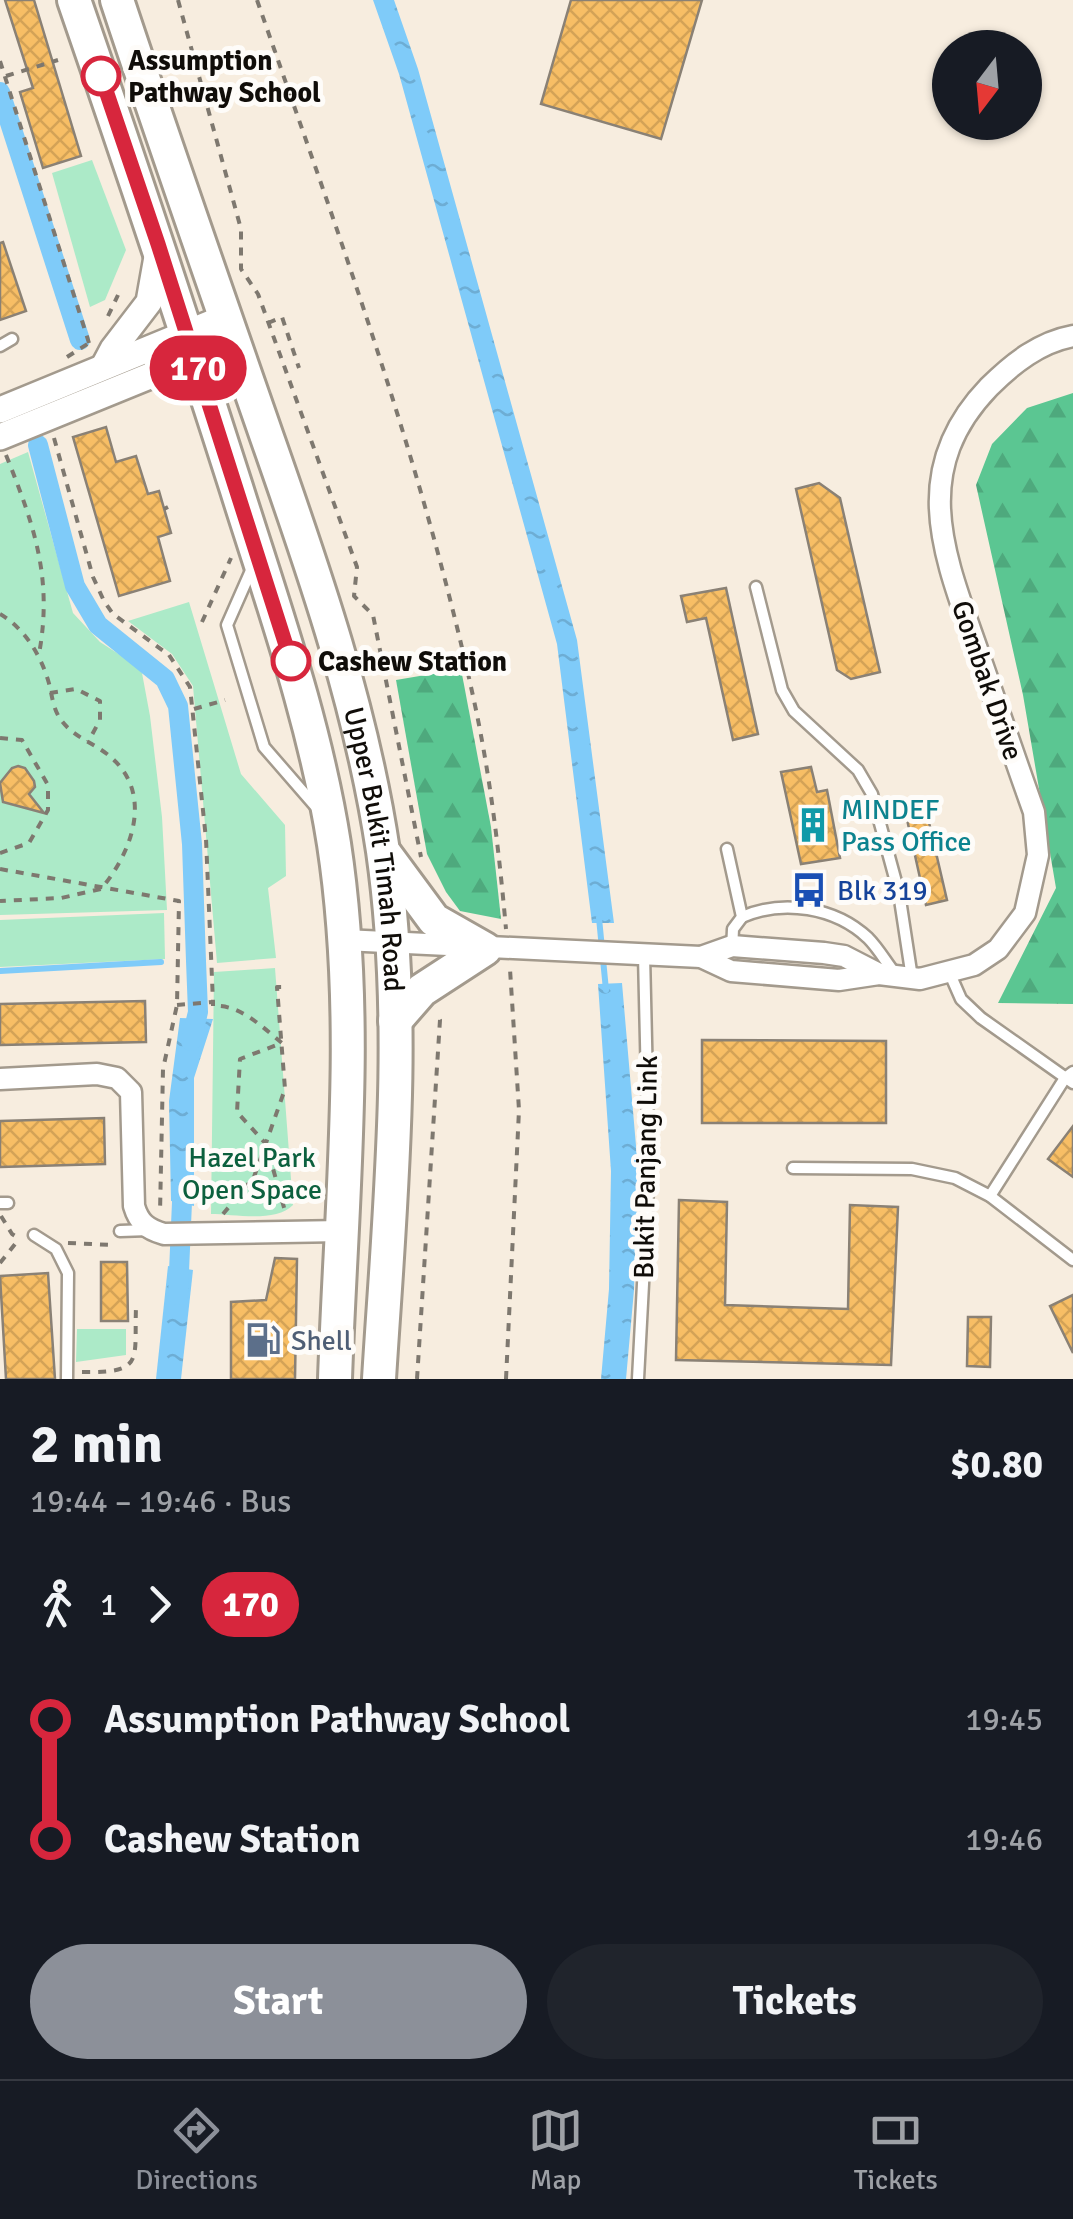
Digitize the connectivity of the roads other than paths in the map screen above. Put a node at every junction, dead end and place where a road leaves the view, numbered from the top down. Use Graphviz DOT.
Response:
graph roads {
  1 [pos="74,0"];
  2 [pos="117,0"];
  3 [pos="158,244"];
  4 [pos="231,332"];
  5 [pos="1073,336"];
  6 [pos="12,339"];
  7 [pos="0,346"];
  8 [pos="191,346"];
  9 [pos="104,366"];
  10 [pos="18,422"];
  11 [pos="246,553"];
  12 [pos="756,587"];
  13 [pos="325,605"];
  14 [pos="282,631"];
  15 [pos="330,824"];
  16 [pos="728,849"];
  17 [pos="382,850"];
  18 [pos="742,916"];
  19 [pos="495,936"];
  20 [pos="344,940"];
  21 [pos="392,941"];
  22 [pos="732,946"];
  23 [pos="644,955"];
  24 [pos="701,958"];
  25 [pos="732,971"];
  26 [pos="950,974"];
  27 [pos="896,977"];
  28 [pos="395,1022"];
  29 [pos="1070,1078"];
  30 [pos="0,1079"];
  31 [pos="793,1168"];
  32 [pos="990,1196"];
  33 [pos="120,1231"];
  34 [pos="341,1231"];
  35 [pos="158,1232"];
  36 [pos="39,1238"];
  37 [pos="1073,1260"];
  38 [pos="67,1376"];
  39 [pos="335,1379"];
  40 [pos="378,1379"];
  41 [pos="638,1379"];
  1 -- 3 [label="highway, Upper Bukit Timah Road"];
  2 -- 4 [label="highway, Upper Bukit Timah Road"];
  3 -- 8 [label="highway, Upper Bukit Timah Road"];
  3 -- 9 [label="street"];
  4 -- 8 [label="street"];
  4 -- 13 [label="highway, Upper Bukit Timah Road"];
  5 -- 26 [label="street, Gombak Drive"];
  6 -- 7 [label="lane"];
  8 -- 9 [label="street"];
  8 -- 10 [label="street"];
  8 -- 11 [label="highway, Upper Bukit Timah Road"];
  9 -- 10 [label="street"];
  11 -- 14 [label="highway, Upper Bukit Timah Road"];
  11 -- 15 [label="lane"];
  12 -- 27 [label="lane"];
  13 -- 14 [label="highway"];
  13 -- 17 [label="highway, Upper Bukit Timah Road"];
  14 -- 15 [label="highway, Upper Bukit Timah Road"];
  15 -- 20 [label="highway, Upper Bukit Timah Road"];
  16 -- 18 [label="lane"];
  17 -- 19 [label="highway"];
  17 -- 21 [label="highway, Upper Bukit Timah Road"];
  18 -- 22 [label="lane"];
  18 -- 27 [label="lane"];
  19 -- 21 [label="street, Gombak Drive"];
  19 -- 23 [label="street, Gombak Drive"];
  19 -- 28 [label="highway"];
  20 -- 21 [label="street, Gombak Drive"];
  20 -- 34 [label="highway, Upper Bukit Timah Road"];
  21 -- 28 [label="highway, Upper Bukit Timah Road"];
  22 -- 24 [label="street, Gombak Drive"];
  22 -- 25 [label="lane"];
  22 -- 27 [label="street, Gombak Drive"];
  23 -- 24 [label="street, Gombak Drive"];
  23 -- 41 [label="lane, Bukit Panjang Link"];
  24 -- 25 [label="street, Gombak Drive"];
  25 -- 27 [label="street, Gombak Drive"];
  26 -- 27 [label="street, Gombak Drive"];
  26 -- 29 [label="lane"];
  28 -- 40 [label="highway, Upper Bukit Timah Road"];
  29 -- 32 [label="lane"];
  30 -- 35 [label="street"];
  31 -- 32 [label="lane"];
  32 -- 37 [label="lane"];
  33 -- 35 [label="lane"];
  34 -- 35 [label="street"];
  34 -- 39 [label="highway, Upper Bukit Timah Road"];
  36 -- 38 [label="lane"];
}
